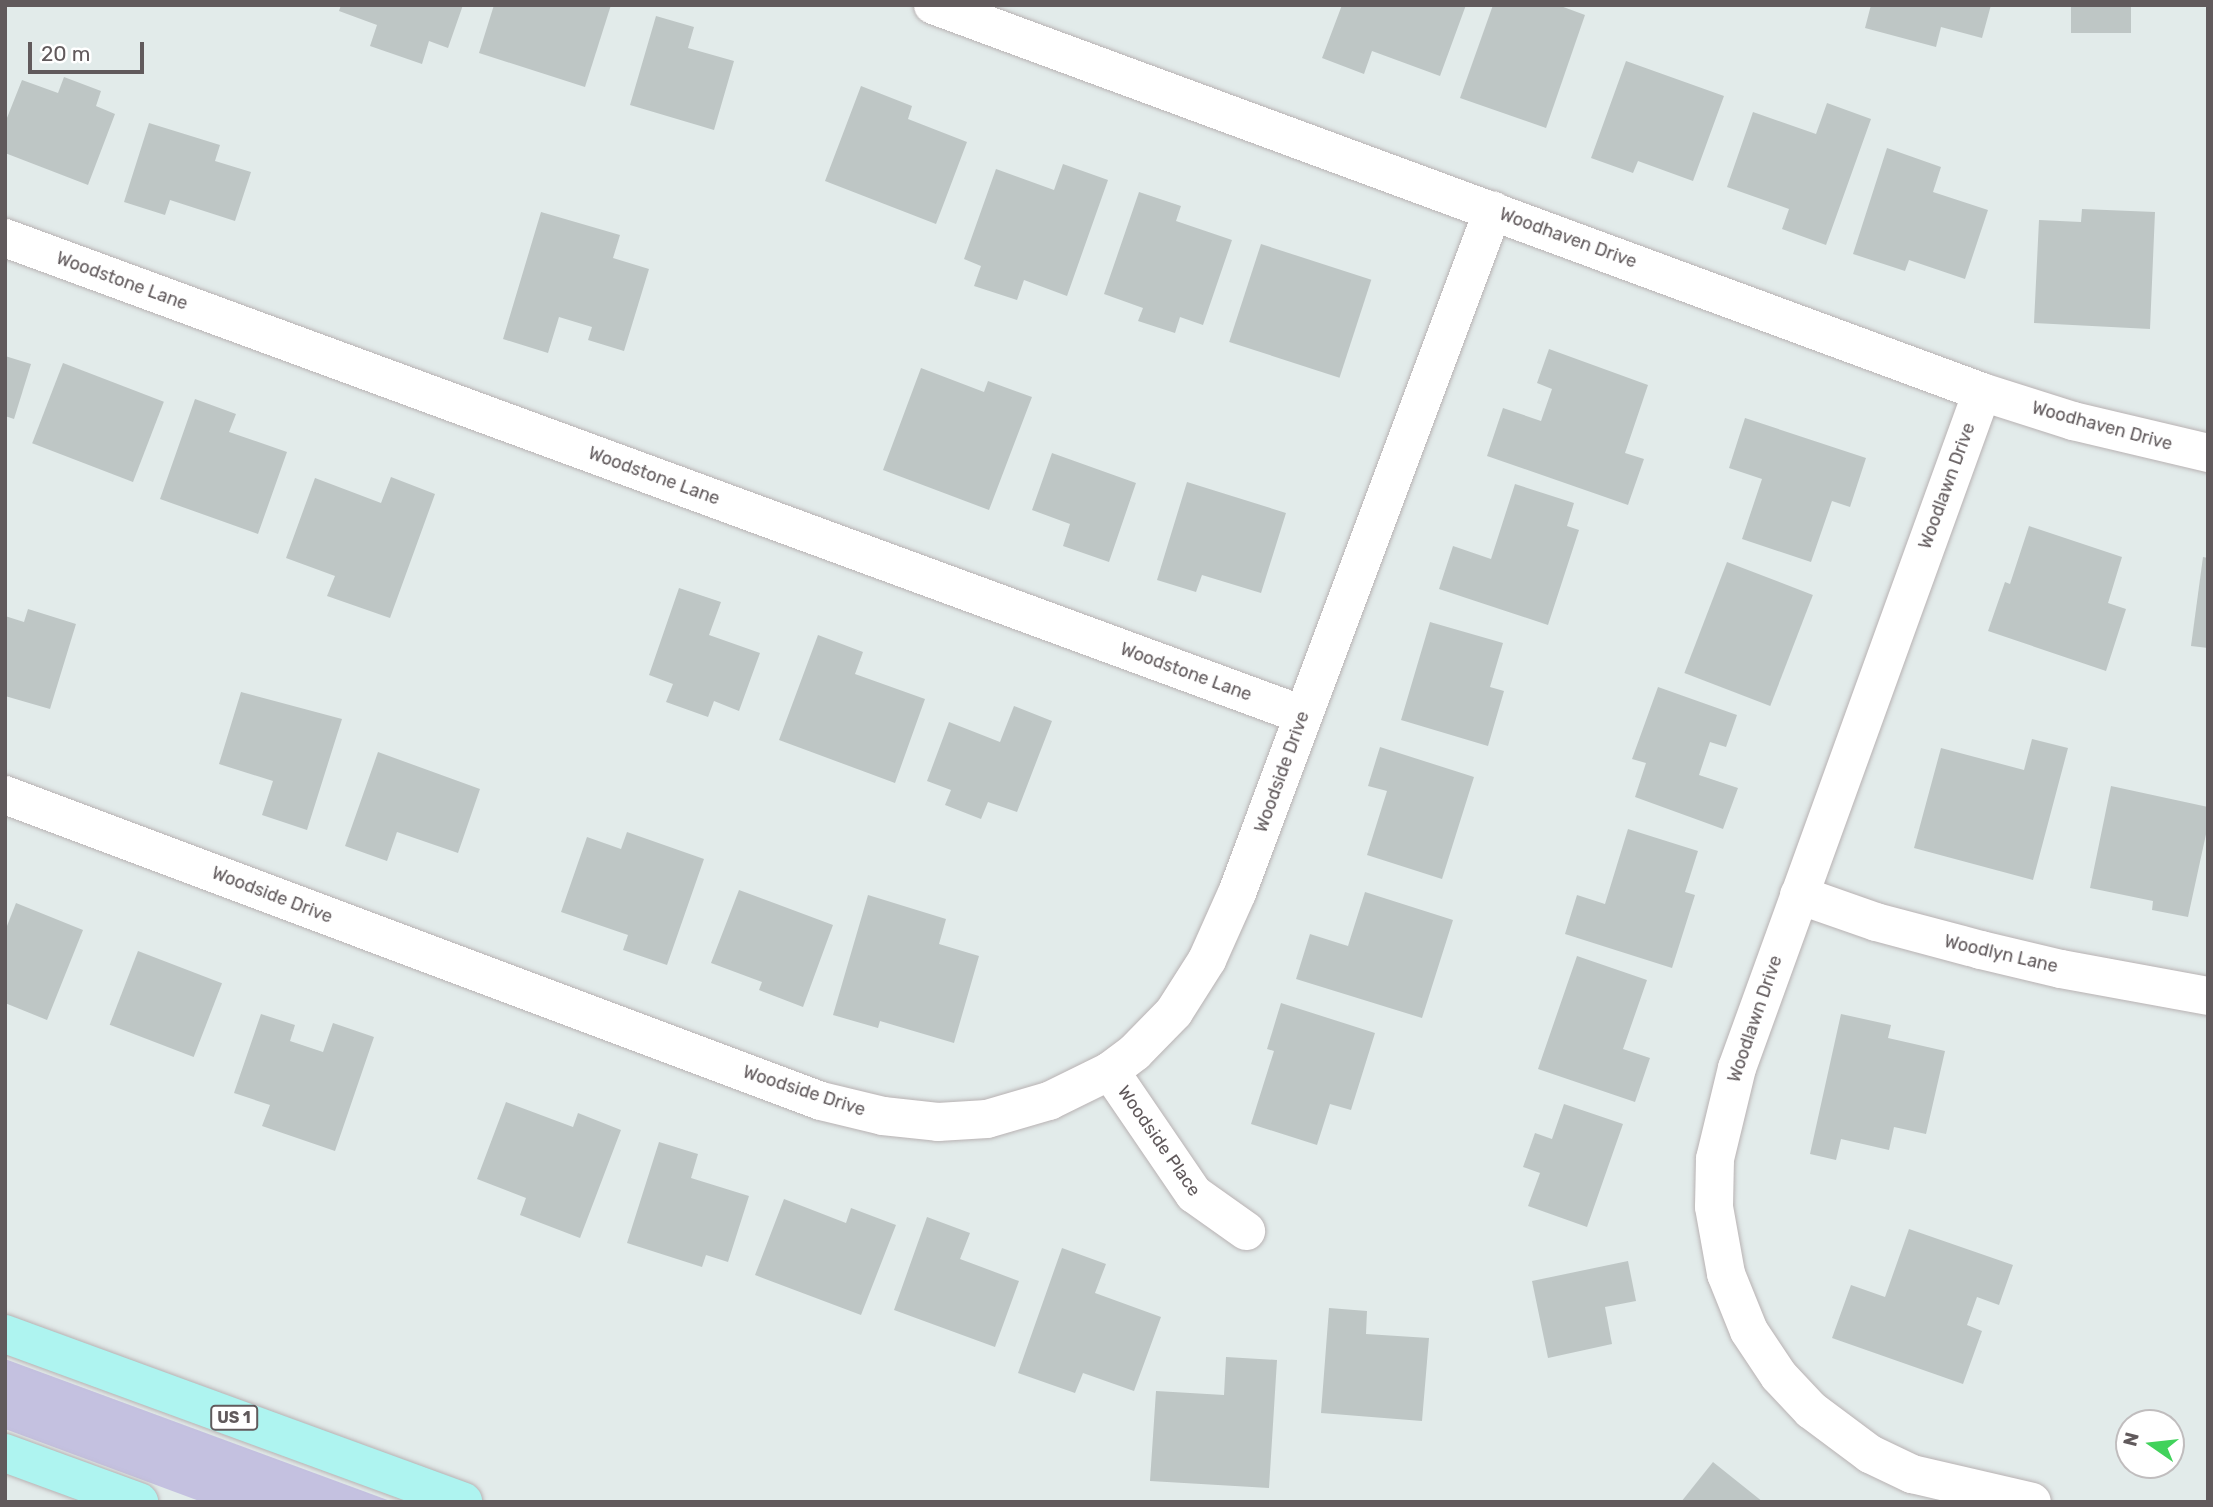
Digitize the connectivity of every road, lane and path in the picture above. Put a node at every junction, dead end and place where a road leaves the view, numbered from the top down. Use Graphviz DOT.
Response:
graph roads {
  1 [pos="933,5"];
  2 [pos="1493,211"];
  3 [pos="5,238"];
  4 [pos="1982,391"];
  5 [pos="2208,453"];
  6 [pos="1303,715"];
  7 [pos="5,795"];
  8 [pos="1799,895"];
  9 [pos="2208,996"];
  10 [pos="1110,1071"];
  11 [pos="1246,1231"];
  12 [pos="5,1334"];
  13 [pos="5,1453"];
  14 [pos="139,1502"];
  15 [pos="463,1502"];
  16 [pos="2032,1502"];
  1 -- 2 [label="street, Woodhaven Drive"];
  2 -- 4 [label="street, Woodhaven Drive"];
  2 -- 6 [label="street, Woodside Drive"];
  3 -- 6 [label="street, Woodstone Lane"];
  4 -- 5 [label="street, Woodhaven Drive"];
  4 -- 8 [label="street, Woodlawn Drive"];
  6 -- 10 [label="street, Woodside Drive"];
  7 -- 10 [label="street, Woodside Drive"];
  8 -- 9 [label="street, Woodlyn Lane"];
  8 -- 16 [label="street, Woodlawn Drive"];
  10 -- 11 [label="street, Woodside Place"];
  12 -- 15 [label="main road, US 1"];
  13 -- 14 [label="main road"];
}
